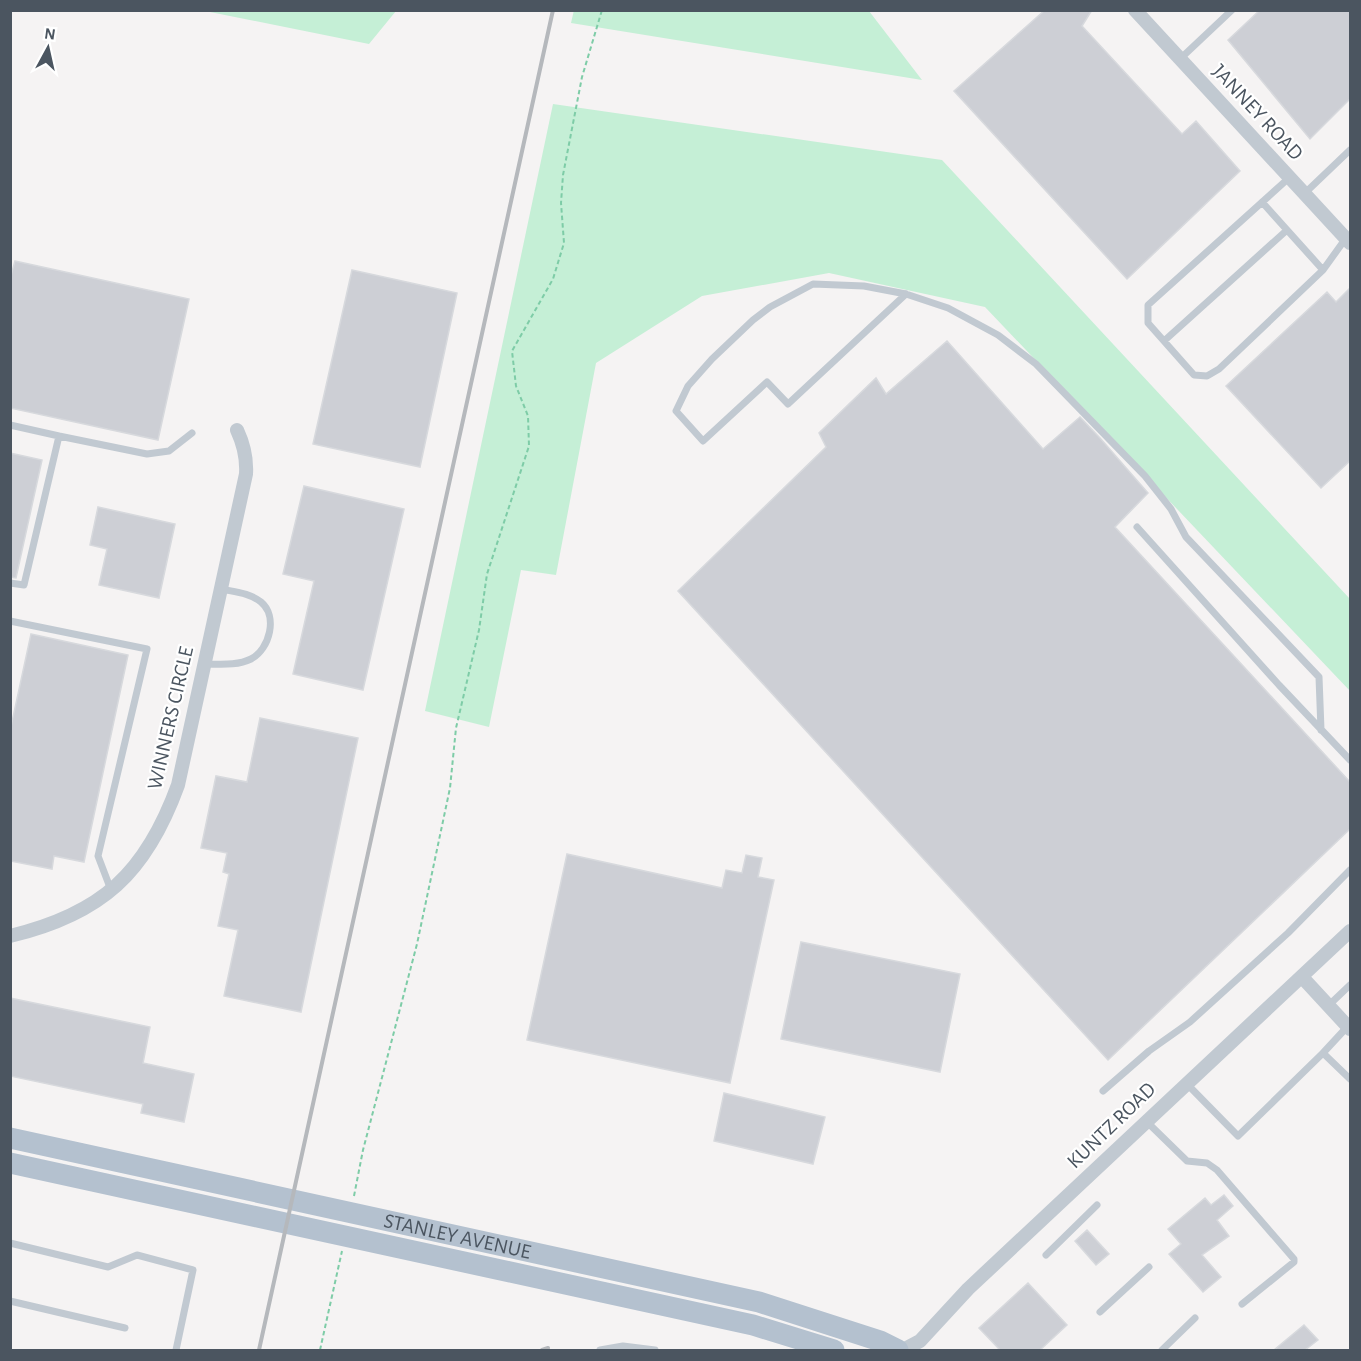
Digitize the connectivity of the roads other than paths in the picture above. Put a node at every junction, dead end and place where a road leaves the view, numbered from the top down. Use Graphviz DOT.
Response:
graph roads {
  1 [pos="1135,10"];
  2 [pos="1232,10"];
  3 [pos="1180,59"];
  4 [pos="1350,150"];
  5 [pos="1290,177"];
  6 [pos="1305,193"];
  7 [pos="1262,202"];
  8 [pos="1287,230"];
  9 [pos="1348,240"];
  10 [pos="1323,270"];
  11 [pos="906,294"];
  12 [pos="1164,341"];
  13 [pos="10,425"];
  14 [pos="237,430"];
  15 [pos="192,433"];
  16 [pos="59,436"];
  17 [pos="1137,527"];
  18 [pos="10,583"];
  19 [pos="221,589"];
  20 [pos="10,621"];
  21 [pos="204,664"];
  22 [pos="1321,730"];
  23 [pos="1350,760"];
  24 [pos="1350,870"];
  25 [pos="111,890"];
  26 [pos="1350,931"];
  27 [pos="10,936"];
  28 [pos="1302,977"];
  29 [pos="1350,986"];
  30 [pos="1329,1005"];
  31 [pos="1349,1028"];
  32 [pos="1323,1053"];
  33 [pos="1350,1079"];
  34 [pos="1186,1083"];
  35 [pos="1103,1091"];
  36 [pos="1146,1121"];
  37 [pos="10,1138"];
  38 [pos="10,1163"];
  39 [pos="1097,1205"];
  40 [pos="10,1243"];
  41 [pos="1046,1256"];
  42 [pos="1149,1267"];
  43 [pos="10,1301"];
  44 [pos="1242,1304"];
  45 [pos="1100,1312"];
  46 [pos="1195,1318"];
  47 [pos="125,1328"];
  48 [pos="176,1350"];
  49 [pos="600,1350"];
  50 [pos="655,1350"];
  51 [pos="834,1350"];
  52 [pos="898,1350"];
  53 [pos="903,1350"];
  54 [pos="1162,1350"];
  1 -- 3 [label="street, JANNEY ROAD"];
  2 -- 3 [label="lane"];
  3 -- 5 [label="street, JANNEY ROAD"];
  4 -- 6 [label="lane"];
  5 -- 6 [label="street, JANNEY ROAD"];
  5 -- 7 [label="lane"];
  6 -- 9 [label="street, JANNEY ROAD"];
  7 -- 8 [label="lane"];
  7 -- 12 [label="lane"];
  8 -- 10 [label="lane"];
  8 -- 12 [label="lane"];
  9 -- 10 [label="lane"];
  10 -- 12 [label="lane"];
  11 -- 11 [label="lane"];
  11 -- 22 [label="lane"];
  13 -- 16 [label="lane"];
  14 -- 19 [label="street, WINNERS CIRCLE"];
  15 -- 16 [label="lane"];
  16 -- 18 [label="lane"];
  17 -- 22 [label="lane"];
  19 -- 21 [label="street, WINNERS CIRCLE"];
  19 -- 21 [label="lane"];
  20 -- 25 [label="lane"];
  21 -- 25 [label="street, WINNERS CIRCLE"];
  22 -- 23 [label="lane"];
  24 -- 35 [label="lane"];
  25 -- 27 [label="street, WINNERS CIRCLE"];
  26 -- 28 [label="street, KUNTZ ROAD"];
  28 -- 30 [label="street"];
  28 -- 34 [label="street, KUNTZ ROAD"];
  29 -- 30 [label="lane"];
  30 -- 31 [label="street"];
  31 -- 32 [label="lane"];
  32 -- 33 [label="lane"];
  32 -- 34 [label="lane"];
  34 -- 36 [label="street, KUNTZ ROAD"];
  36 -- 44 [label="lane"];
  36 -- 53 [label="street, KUNTZ ROAD"];
  37 -- 52 [label="main road, STANLEY AVENUE"];
  38 -- 51 [label="main road, STANLEY AVENUE"];
  39 -- 41 [label="lane"];
  40 -- 48 [label="lane"];
  42 -- 45 [label="lane"];
  43 -- 47 [label="lane"];
  46 -- 54 [label="lane"];
  49 -- 50 [label="lane"];
}
